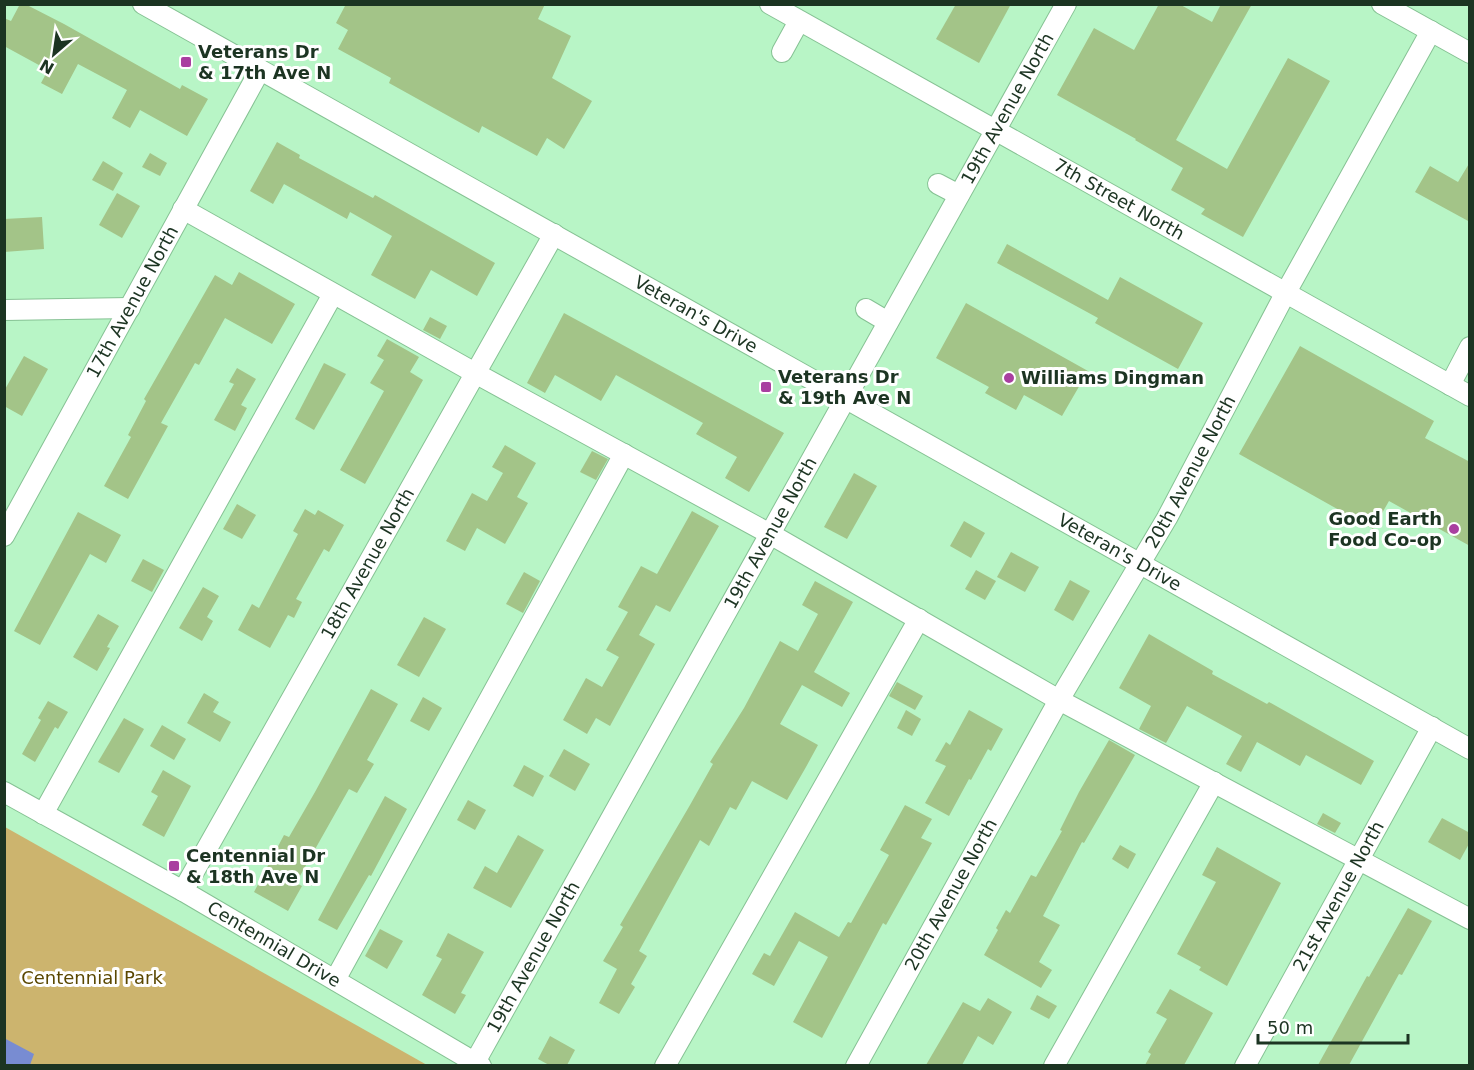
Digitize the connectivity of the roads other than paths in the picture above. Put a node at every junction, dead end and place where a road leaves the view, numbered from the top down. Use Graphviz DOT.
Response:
graph roads {
  1 [pos="143,4"];
  2 [pos="770,4"];
  3 [pos="1066,4"];
  4 [pos="1382,4"];
  5 [pos="799,21"];
  6 [pos="1431,31"];
  7 [pos="782,52"];
  8 [pos="1470,53"];
  9 [pos="260,70"];
  10 [pos="995,130"];
  11 [pos="938,184"];
  12 [pos="959,195"];
  13 [pos="183,209"];
  14 [pos="554,234"];
  15 [pos="333,294"];
  16 [pos="1285,294"];
  17 [pos="130,308"];
  18 [pos="867,309"];
  19 [pos="4,310"];
  20 [pos="888,322"];
  21 [pos="1470,347"];
  22 [pos="475,373"];
  23 [pos="1450,385"];
  24 [pos="1470,396"];
  25 [pos="846,398"];
  26 [pos="624,454"];
  27 [pos="770,534"];
  28 [pos="4,536"];
  29 [pos="1140,564"];
  30 [pos="919,619"];
  31 [pos="1059,700"];
  32 [pos="1432,727"];
  33 [pos="1470,749"];
  34 [pos="1214,782"];
  35 [pos="4,792"];
  36 [pos="43,814"];
  37 [pos="1359,859"];
  38 [pos="183,891"];
  39 [pos="1470,919"];
  40 [pos="335,980"];
  41 [pos="478,1064"];
  42 [pos="665,1065"];
  43 [pos="856,1065"];
  44 [pos="1054,1065"];
  45 [pos="1245,1065"];
  1 -- 9 [label="street, Veteran's Drive"];
  2 -- 5 [label="street, 7th Street North"];
  3 -- 10 [label="street, 19th Avenue North"];
  4 -- 6 [label="street"];
  5 -- 7 [label="street"];
  5 -- 10 [label="street, 7th Street North"];
  6 -- 8 [label="street"];
  6 -- 16 [label="street, 20th Avenue North"];
  9 -- 13 [label="street, 17th Avenue North"];
  9 -- 14 [label="street, Veteran's Drive"];
  10 -- 12 [label="street, 19th Avenue North"];
  10 -- 16 [label="street, 7th Street North"];
  11 -- 12 [label="street"];
  12 -- 20 [label="street, 19th Avenue North"];
  13 -- 15 [label="street"];
  13 -- 17 [label="street, 17th Avenue North"];
  14 -- 22 [label="street, 18th Avenue North"];
  14 -- 25 [label="street, Veteran's Drive"];
  15 -- 22 [label="street"];
  15 -- 36 [label="street"];
  16 -- 23 [label="street, 7th Street North"];
  16 -- 29 [label="street, 20th Avenue North"];
  17 -- 19 [label="street"];
  17 -- 28 [label="street, 17th Avenue North"];
  18 -- 20 [label="street"];
  20 -- 25 [label="street, 19th Avenue North"];
  21 -- 23 [label="street"];
  22 -- 26 [label="street"];
  22 -- 38 [label="street, 18th Avenue North"];
  23 -- 24 [label="street, 7th Street North"];
  25 -- 27 [label="street, 19th Avenue North"];
  25 -- 29 [label="street, Veteran's Drive"];
  26 -- 27 [label="street"];
  26 -- 40 [label="street"];
  27 -- 30 [label="street"];
  27 -- 41 [label="street, 19th Avenue North"];
  29 -- 31 [label="street, 20th Avenue North"];
  29 -- 32 [label="street, Veteran's Drive"];
  30 -- 31 [label="street"];
  30 -- 42 [label="street"];
  31 -- 34 [label="street"];
  31 -- 43 [label="street, 20th Avenue North"];
  32 -- 33 [label="street, Veteran's Drive"];
  32 -- 37 [label="street, 21st Avenue North"];
  34 -- 37 [label="street"];
  34 -- 44 [label="street"];
  35 -- 36 [label="street, Centennial Drive"];
  36 -- 38 [label="street, Centennial Drive"];
  37 -- 39 [label="street"];
  37 -- 45 [label="street, 21st Avenue North"];
  38 -- 40 [label="street, Centennial Drive"];
  40 -- 41 [label="street, Centennial Drive"];
}
